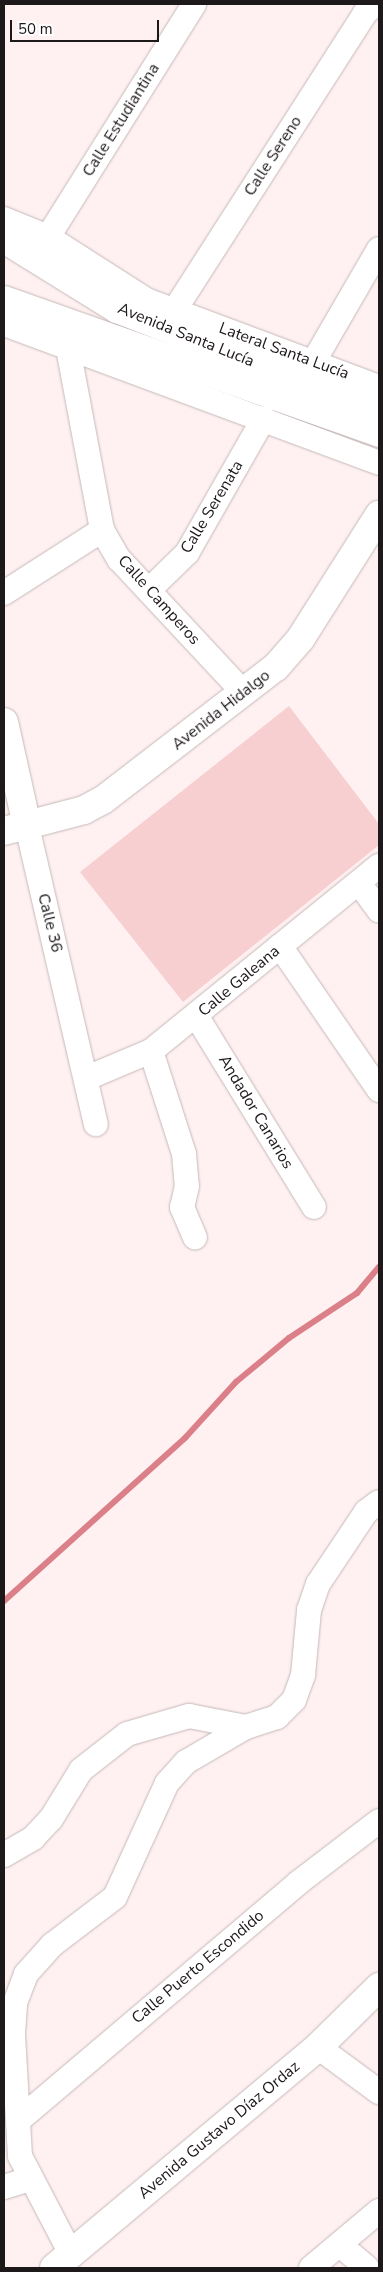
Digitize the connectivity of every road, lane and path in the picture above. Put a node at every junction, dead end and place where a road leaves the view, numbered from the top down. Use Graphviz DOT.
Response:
graph roads {
  1 [pos="194,4"];
  2 [pos="375,4"];
  3 [pos="4,219"];
  4 [pos="48,237"];
  5 [pos="4,239"];
  6 [pos="379,249"];
  7 [pos="4,300"];
  8 [pos="174,311"];
  9 [pos="4,324"];
  10 [pos="68,348"];
  11 [pos="303,381"];
  12 [pos="379,387"];
  13 [pos="379,410"];
  14 [pos="264,418"];
  15 [pos="379,433"];
  16 [pos="379,463"];
  17 [pos="379,515"];
  18 [pos="102,530"];
  19 [pos="150,589"];
  20 [pos="4,593"];
  21 [pos="244,693"];
  22 [pos="4,722"];
  23 [pos="15,829"];
  24 [pos="379,866"];
  25 [pos="359,883"];
  26 [pos="379,911"];
  27 [pos="280,946"];
  28 [pos="197,1016"];
  29 [pos="150,1051"];
  30 [pos="87,1078"];
  31 [pos="379,1090"];
  32 [pos="96,1124"];
  33 [pos="314,1207"];
  34 [pos="195,1237"];
  35 [pos="379,1502"];
  36 [pos="246,1727"];
  37 [pos="379,1820"];
  38 [pos="4,1856"];
  39 [pos="379,1987"];
  40 [pos="318,2047"];
  41 [pos="379,2092"];
  42 [pos="14,2127"];
  43 [pos="32,2179"];
  44 [pos="4,2187"];
  45 [pos="379,2212"];
  46 [pos="340,2245"];
  47 [pos="63,2261"];
  48 [pos="311,2268"];
  49 [pos="367,2268"];
  1 -- 4 [label="street, Calle Estudiantina"];
  2 -- 8 [label="street, Calle Sereno"];
  3 -- 4 [label="street, Lateral Santa Lucía"];
  4 -- 8 [label="street, Lateral Santa Lucía"];
  5 -- 11 [label="street, Avenida Santa Lucía"];
  6 -- 11 [label="street"];
  7 -- 11 [label="street, Avenida Santa Lucía"];
  8 -- 11 [label="street, Lateral Santa Lucía"];
  9 -- 10 [label="street"];
  10 -- 14 [label="street"];
  10 -- 18 [label="street, Calle Camperos"];
  11 -- 12 [label="street, Lateral Santa Lucía"];
  11 -- 13 [label="street, Avenida Santa Lucía"];
  11 -- 15 [label="street, Avenida Santa Lucía"];
  14 -- 16 [label="street"];
  14 -- 19 [label="street, Calle Serenata"];
  17 -- 21 [label="street, Avenida Hidalgo"];
  18 -- 19 [label="street, Calle Camperos"];
  18 -- 20 [label="street"];
  19 -- 21 [label="street, Calle Camperos"];
  21 -- 23 [label="street, Avenida Hidalgo"];
  22 -- 23 [label="street, Calle 36"];
  23 -- 30 [label="street, Calle 36"];
  24 -- 25 [label="street, Calle Galeana"];
  25 -- 26 [label="street"];
  25 -- 27 [label="street, Calle Galeana"];
  27 -- 28 [label="street, Calle Galeana"];
  27 -- 31 [label="street"];
  28 -- 29 [label="street, Calle Galeana"];
  28 -- 33 [label="street, Andador Canarios"];
  29 -- 30 [label="street, Calle Galeana"];
  29 -- 34 [label="street"];
  30 -- 32 [label="street, Calle 36"];
  35 -- 36 [label="street"];
  36 -- 38 [label="street"];
  36 -- 42 [label="street"];
  37 -- 42 [label="street, Calle Puerto Escondido"];
  39 -- 40 [label="street, Avenida Gustavo Díaz Ordaz"];
  40 -- 41 [label="street"];
  40 -- 47 [label="street, Avenida Gustavo Díaz Ordaz"];
  42 -- 43 [label="street"];
  43 -- 44 [label="street"];
  43 -- 47 [label="street"];
  45 -- 46 [label="street"];
  46 -- 48 [label="street"];
  46 -- 49 [label="street"];
}
